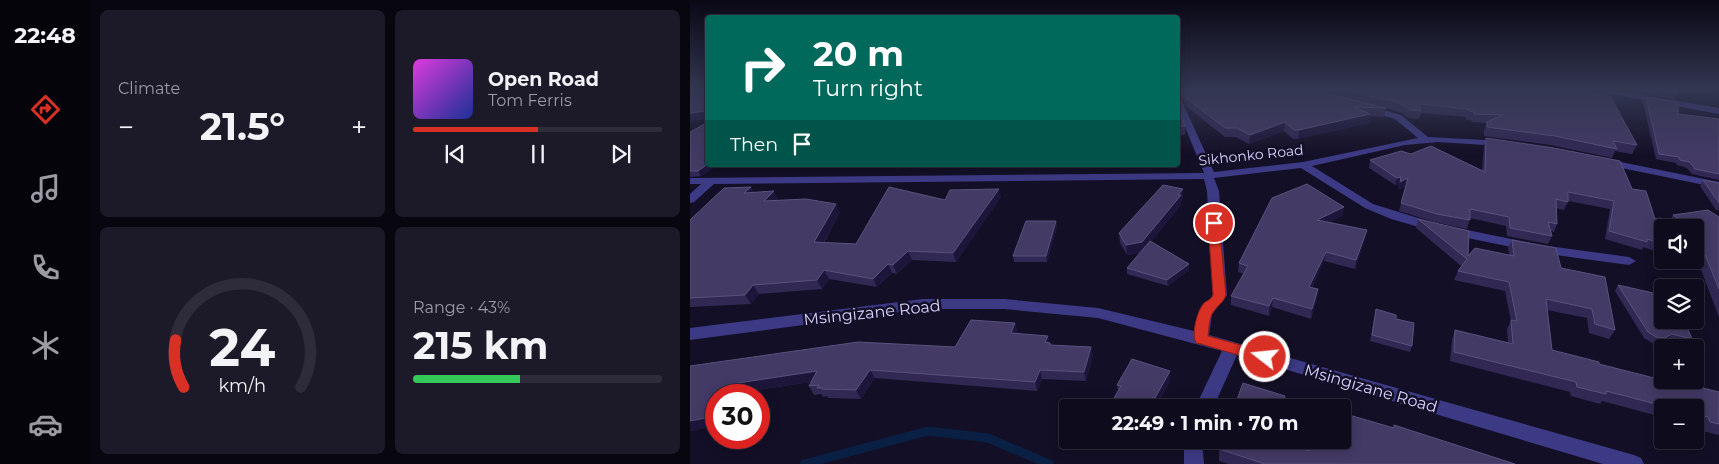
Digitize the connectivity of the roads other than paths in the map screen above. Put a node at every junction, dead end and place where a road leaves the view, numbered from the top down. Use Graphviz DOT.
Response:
graph roads {
  1 [pos="1182,112"];
  2 [pos="1376,112"];
  3 [pos="1426,140"];
  4 [pos="1516,145"];
  5 [pos="1597,160"];
  6 [pos="1303,165"];
  7 [pos="1209,176"];
  8 [pos="690,181"];
  9 [pos="711,181"];
  10 [pos="1719,185"];
  11 [pos="690,200"];
  12 [pos="1629,261"];
  13 [pos="690,334"];
  14 [pos="1201,339"];
  15 [pos="1232,348"];
  16 [pos="1208,399"];
  17 [pos="1193,449"];
  18 [pos="1194,464"];
  19 [pos="1634,464"];
  1 -- 7 [label="street"];
  2 -- 3 [label="street"];
  3 -- 4 [label="street, Sikhonko Road"];
  3 -- 6 [label="street, Sikhonko Road"];
  5 -- 10 [label="street"];
  6 -- 7 [label="street, Sikhonko Road"];
  6 -- 12 [label="street"];
  7 -- 9 [label="street, Sikhonko Road"];
  7 -- 14 [label="street"];
  8 -- 9 [label="street, Sikhonko Road"];
  9 -- 11 [label="street"];
  13 -- 14 [label="street, Msingizane Road"];
  14 -- 15 [label="street, Msingizane Road"];
  15 -- 16 [label="street"];
  15 -- 19 [label="street, Msingizane Road"];
  17 -- 18 [label="street"];
}
